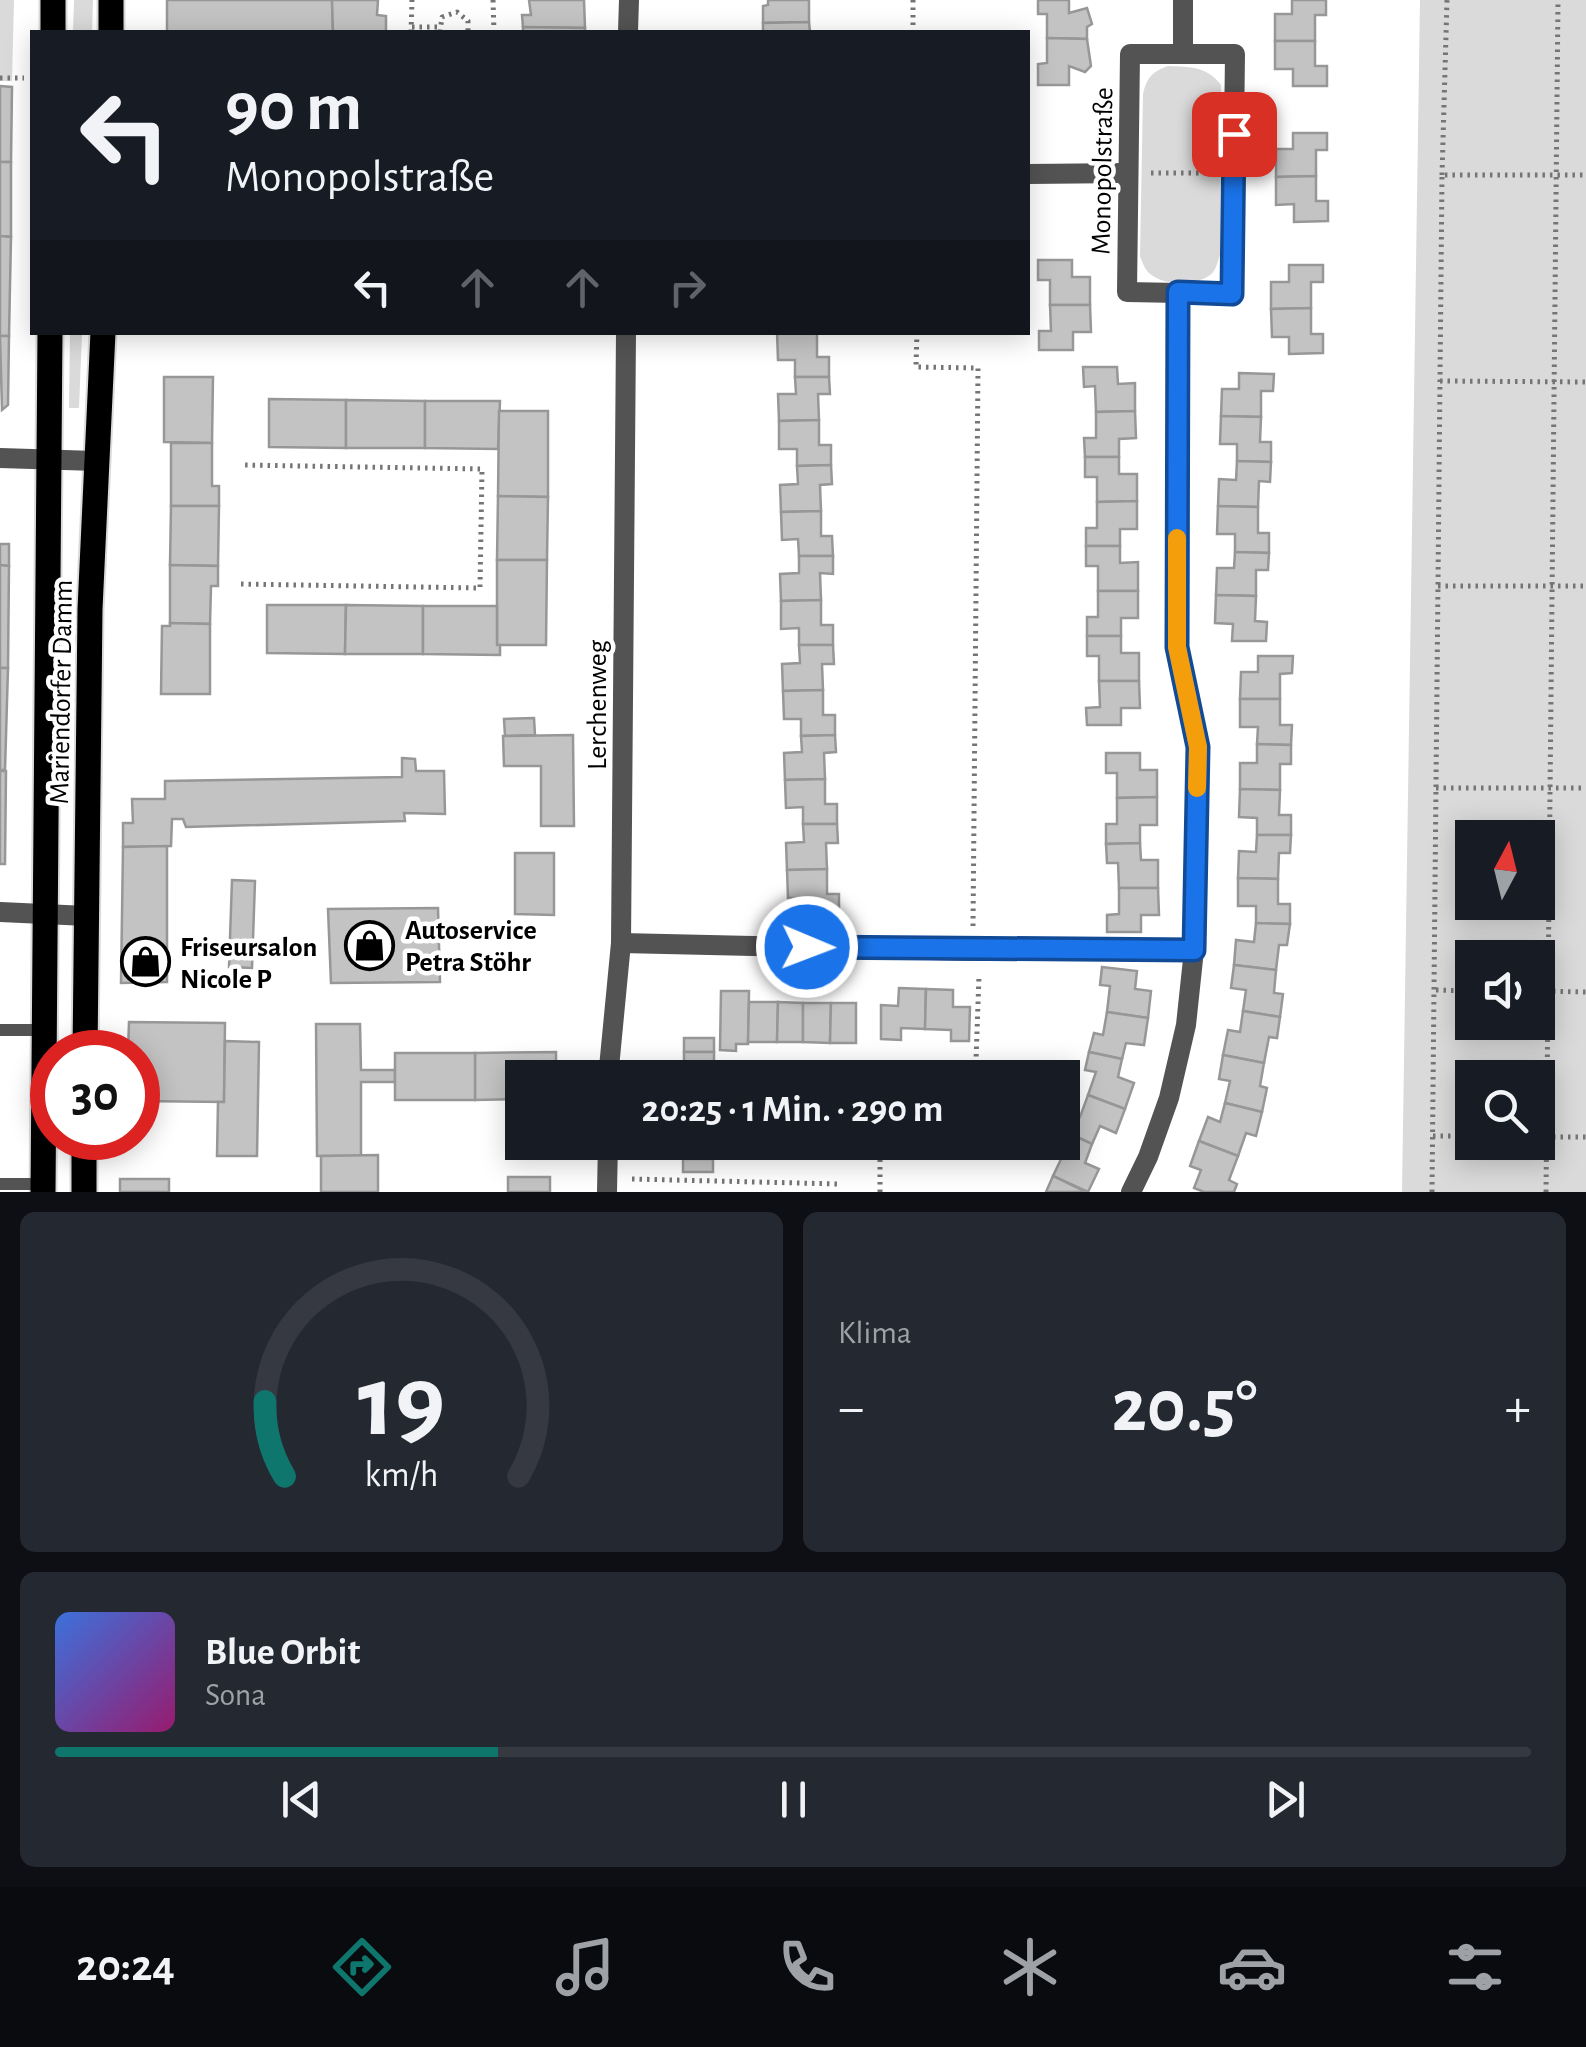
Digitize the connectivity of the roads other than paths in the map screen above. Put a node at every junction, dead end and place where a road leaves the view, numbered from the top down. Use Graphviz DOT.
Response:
graph roads {
  1 [pos="53,0"];
  2 [pos="112,0"];
  3 [pos="629,0"];
  4 [pos="1183,0"];
  5 [pos="53,30"];
  6 [pos="111,30"];
  7 [pos="628,30"];
  8 [pos="1183,54"];
  9 [pos="1030,174"];
  10 [pos="1128,174"];
  11 [pos="1178,292"];
  12 [pos="50,335"];
  13 [pos="103,335"];
  14 [pos="626,335"];
  15 [pos="0,458"];
  16 [pos="48,459"];
  17 [pos="96,461"];
  18 [pos="0,912"];
  19 [pos="47,914"];
  20 [pos="87,916"];
  21 [pos="622,942"];
  22 [pos="1194,950"];
  23 [pos="0,1030"];
  24 [pos="30,1030"];
  25 [pos="45,1030"];
  26 [pos="85,1030"];
  27 [pos="610,1060"];
  28 [pos="43,1160"];
  29 [pos="84,1160"];
  30 [pos="608,1160"];
  31 [pos="0,1184"];
  32 [pos="43,1188"];
  33 [pos="84,1192"];
  34 [pos="608,1192"];
  35 [pos="1131,1192"];
  1 -- 5 [label="main road"];
  2 -- 6 [label="main road"];
  3 -- 7 [label="street"];
  4 -- 8 [label="street"];
  8 -- 10 [label="street, Monopolstraße"];
  8 -- 11 [label="street, Monopolstraße"];
  9 -- 10 [label="street"];
  10 -- 11 [label="street, Monopolstraße"];
  11 -- 22 [label="street"];
  12 -- 16 [label="main road, Mariendorfer Damm"];
  13 -- 17 [label="main road, Mariendorfer Damm"];
  14 -- 21 [label="street, Lerchenweg"];
  15 -- 16 [label="street"];
  16 -- 17 [label="street"];
  16 -- 19 [label="main road, Mariendorfer Damm"];
  17 -- 20 [label="main road, Mariendorfer Damm"];
  18 -- 19 [label="street"];
  19 -- 20 [label="street"];
  19 -- 25 [label="main road, Mariendorfer Damm"];
  20 -- 26 [label="main road, Mariendorfer Damm"];
  21 -- 22 [label="street"];
  21 -- 27 [label="street, Lerchenweg"];
  22 -- 35 [label="street"];
  23 -- 24 [label="lane"];
  28 -- 32 [label="main road, Mariendorfer Damm"];
  29 -- 33 [label="main road"];
  30 -- 34 [label="street"];
  31 -- 32 [label="lane"];
}
